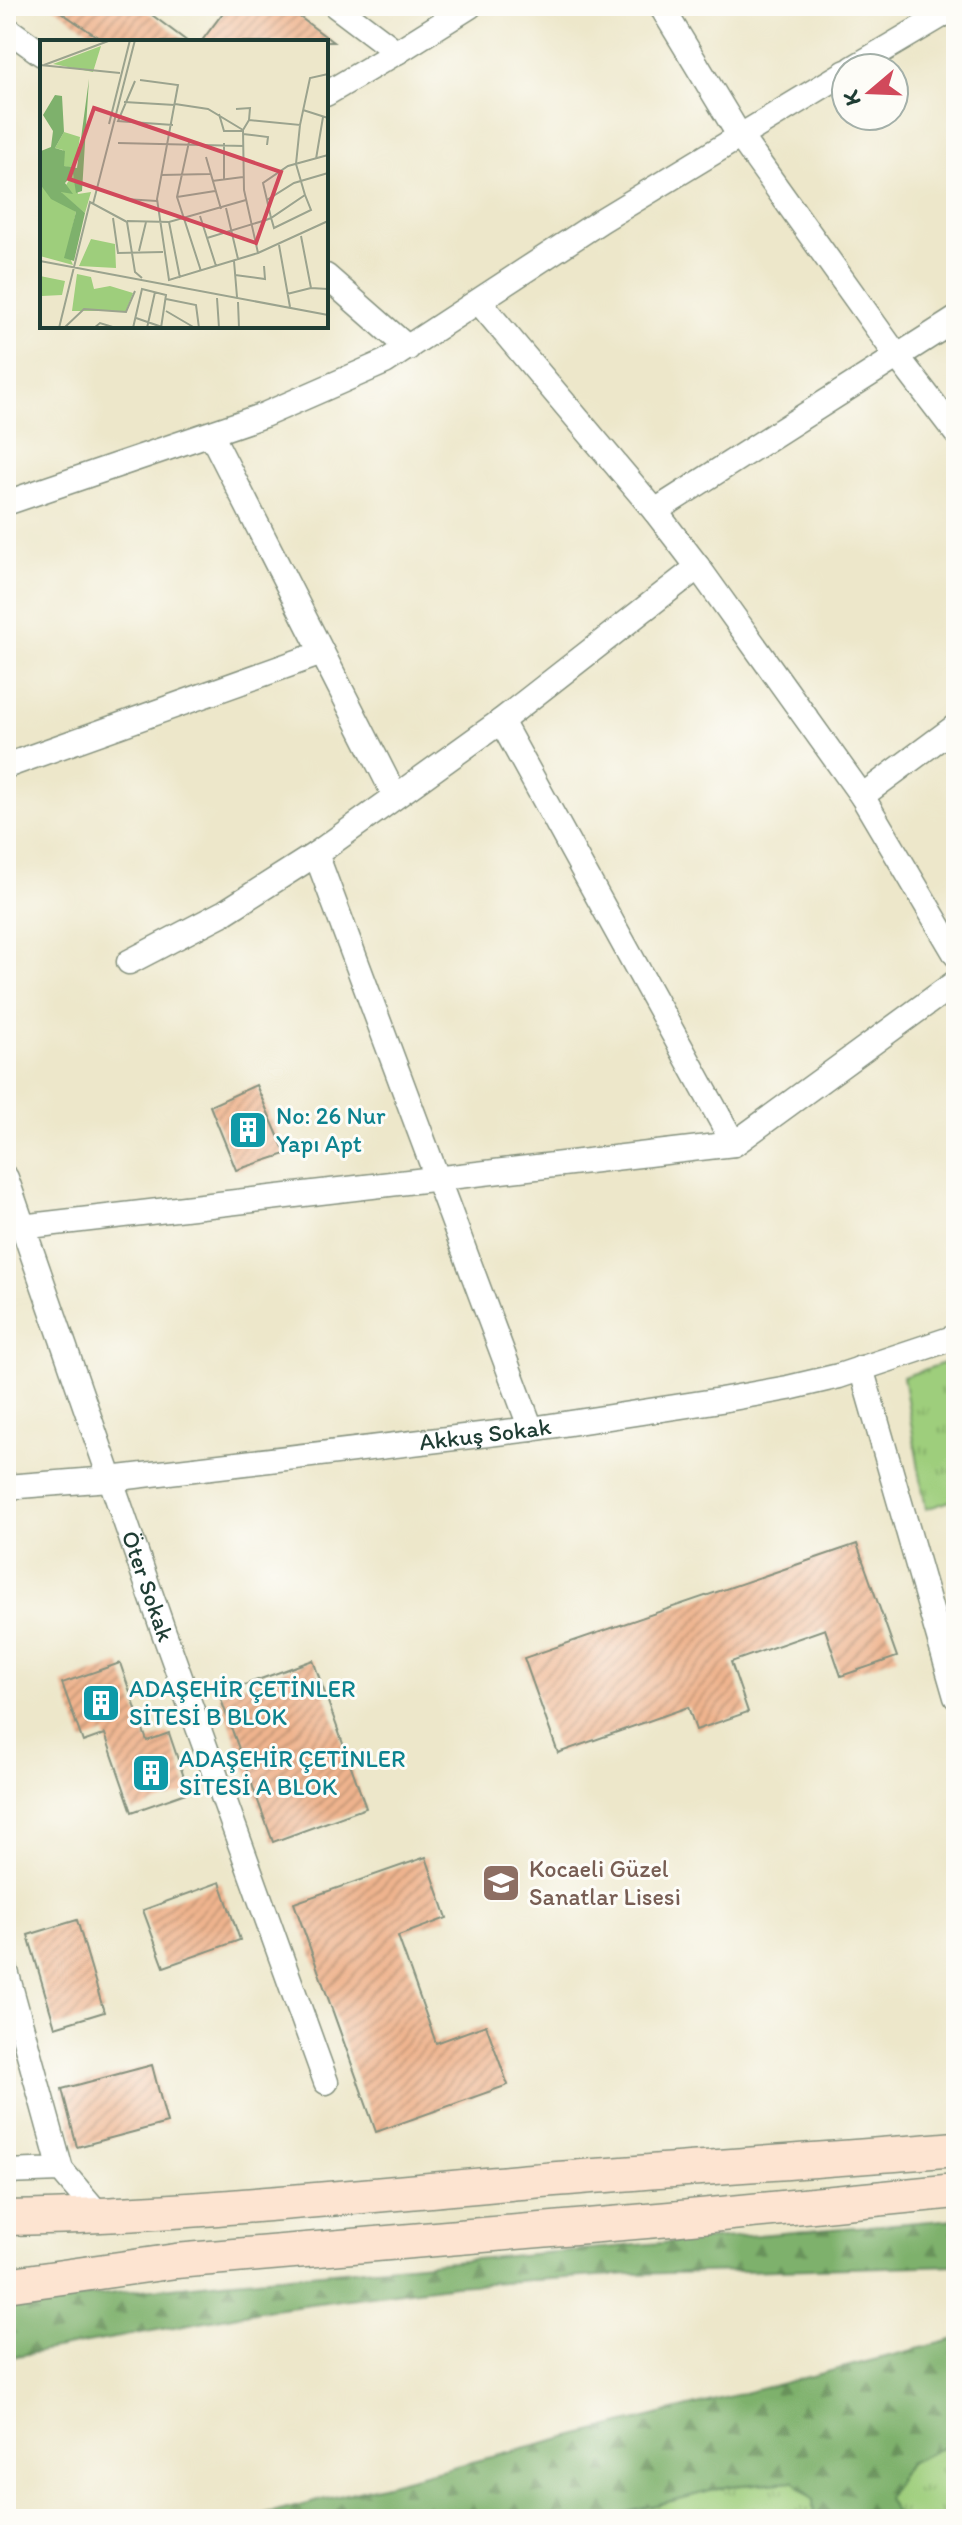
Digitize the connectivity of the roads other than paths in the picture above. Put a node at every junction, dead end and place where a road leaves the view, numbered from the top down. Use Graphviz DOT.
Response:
graph roads {
  1 [pos="336,6"];
  2 [pos="470,6"];
  3 [pos="661,6"];
  4 [pos="956,7"];
  5 [pos="6,28"];
  6 [pos="397,52"];
  7 [pos="880,52"];
  8 [pos="40,53"];
  9 [pos="830,81"];
  10 [pos="328,93"];
  11 [pos="739,135"];
  12 [pos="328,278"];
  13 [pos="479,302"];
  14 [pos="956,319"];
  15 [pos="408,348"];
  16 [pos="897,356"];
  17 [pos="956,433"];
  18 [pos="211,434"];
  19 [pos="6,503"];
  20 [pos="655,511"];
  21 [pos="698,567"];
  22 [pos="322,653"];
  23 [pos="501,721"];
  24 [pos="956,726"];
  25 [pos="6,766"];
  26 [pos="395,796"];
  27 [pos="862,796"];
  28 [pos="316,854"];
  29 [pos="956,955"];
  30 [pos="129,962"];
  31 [pos="956,982"];
  32 [pos="734,1144"];
  33 [pos="6,1178"];
  34 [pos="438,1180"];
  35 [pos="21,1227"];
  36 [pos="956,1337"];
  37 [pos="861,1368"];
  38 [pos="531,1429"];
  39 [pos="110,1479"];
  40 [pos="6,1487"];
  41 [pos="956,1697"];
  42 [pos="6,1971"];
  43 [pos="326,2082"];
  44 [pos="956,2149"];
  45 [pos="61,2170"];
  46 [pos="6,2172"];
  47 [pos="956,2191"];
  48 [pos="100,2216"];
  49 [pos="6,2218"];
  50 [pos="6,2285"];
  1 -- 6 [label="street"];
  2 -- 6 [label="street"];
  3 -- 11 [label="street"];
  4 -- 7 [label="street"];
  5 -- 8 [label="street"];
  6 -- 10 [label="street"];
  9 -- 11 [label="street"];
  11 -- 13 [label="street"];
  11 -- 16 [label="street"];
  12 -- 15 [label="street"];
  13 -- 15 [label="street"];
  13 -- 20 [label="street"];
  14 -- 16 [label="street"];
  15 -- 18 [label="street"];
  16 -- 17 [label="street"];
  16 -- 20 [label="street"];
  18 -- 19 [label="street"];
  18 -- 22 [label="street"];
  20 -- 21 [label="street"];
  21 -- 23 [label="street"];
  21 -- 27 [label="street"];
  22 -- 25 [label="street"];
  22 -- 26 [label="street"];
  23 -- 26 [label="street"];
  23 -- 32 [label="street"];
  24 -- 27 [label="street"];
  26 -- 28 [label="street"];
  27 -- 29 [label="street"];
  28 -- 30 [label="street"];
  28 -- 34 [label="street"];
  31 -- 32 [label="street"];
  32 -- 34 [label="street"];
  33 -- 35 [label="street, Öter Sokak"];
  34 -- 35 [label="street"];
  34 -- 38 [label="street"];
  35 -- 39 [label="street, Öter Sokak"];
  36 -- 37 [label="street, Akkuş Sokak"];
  37 -- 38 [label="street, Akkuş Sokak"];
  37 -- 41 [label="street"];
  38 -- 39 [label="street, Akkuş Sokak"];
  39 -- 40 [label="street, Akkuş Sokak"];
  39 -- 43 [label="street, Öter Sokak"];
  42 -- 45 [label="street"];
  44 -- 48 [label="main road"];
  45 -- 46 [label="street"];
  45 -- 48 [label="street"];
  47 -- 50 [label="main road"];
  48 -- 49 [label="main road"];
}
